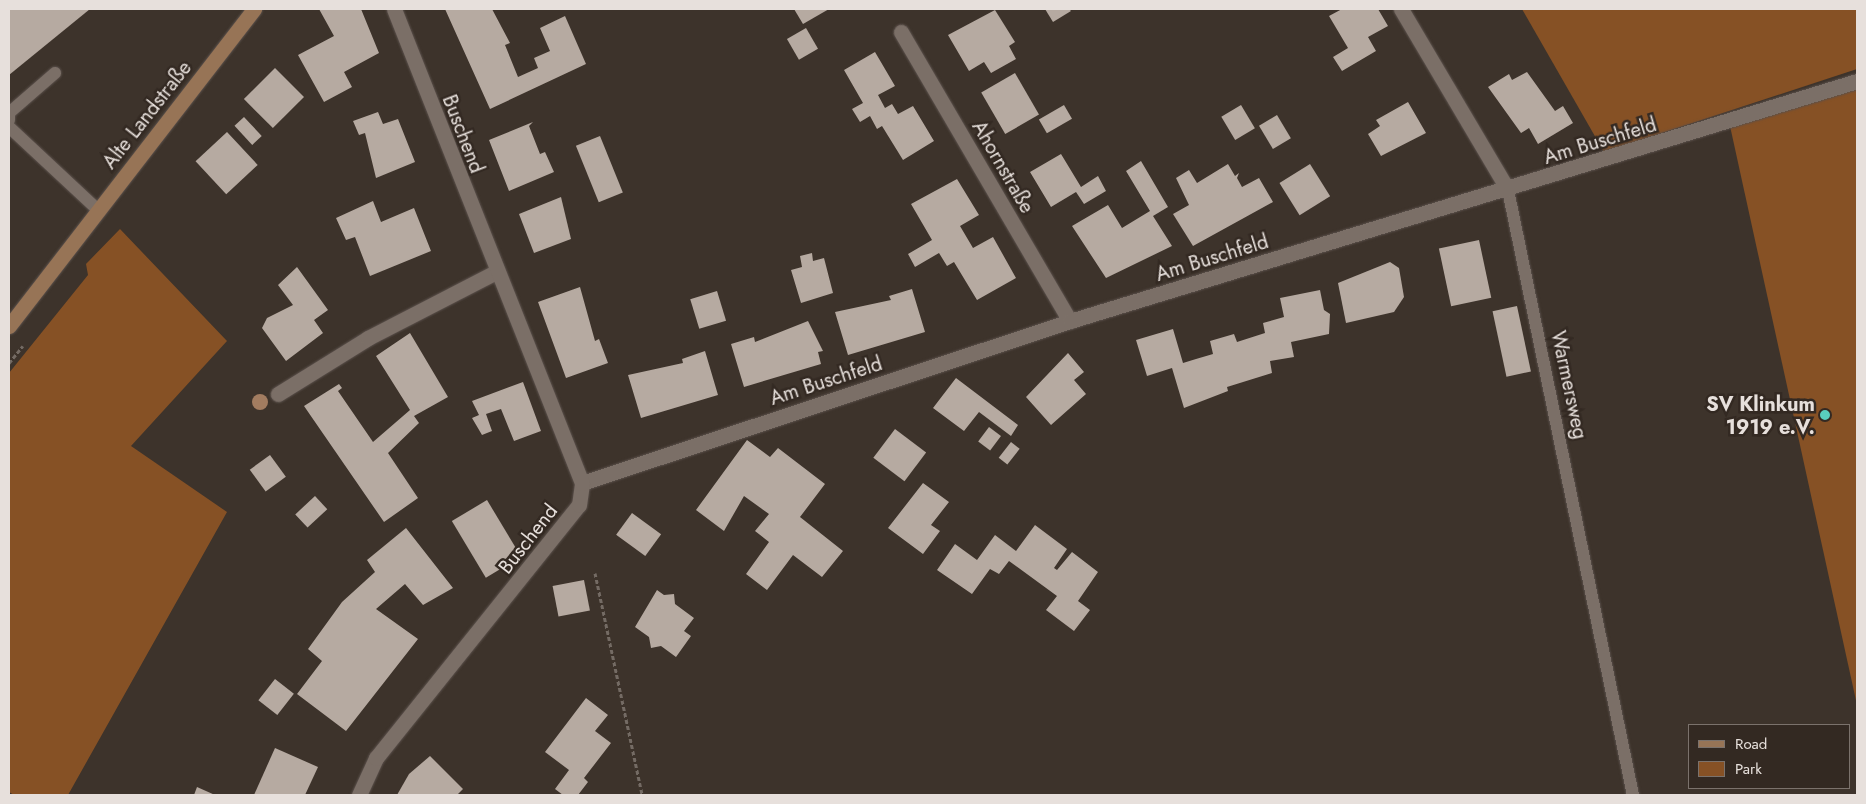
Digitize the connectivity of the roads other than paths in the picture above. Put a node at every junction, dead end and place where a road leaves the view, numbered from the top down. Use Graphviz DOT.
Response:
graph roads {
  1 [pos="254,9"];
  2 [pos="394,9"];
  3 [pos="1401,9"];
  4 [pos="900,32"];
  5 [pos="55,73"];
  6 [pos="1857,81"];
  7 [pos="9,120"];
  8 [pos="9,127"];
  9 [pos="1508,190"];
  10 [pos="99,210"];
  11 [pos="496,272"];
  12 [pos="1070,321"];
  13 [pos="9,326"];
  14 [pos="278,394"];
  15 [pos="582,483"];
  16 [pos="359,795"];
  17 [pos="1633,795"];
  1 -- 10 [label="main road, Alte Landstraße"];
  2 -- 11 [label="street, Buschend"];
  3 -- 9 [label="street, Warmersweg"];
  4 -- 12 [label="street, Ahornstraße"];
  5 -- 7 [label="lane"];
  6 -- 9 [label="street, Am Buschfeld"];
  8 -- 10 [label="lane"];
  9 -- 12 [label="street, Am Buschfeld"];
  9 -- 17 [label="lane, Warmersweg"];
  10 -- 13 [label="main road, Alte Landstraße"];
  11 -- 14 [label="street"];
  11 -- 15 [label="street, Buschend"];
  12 -- 15 [label="street, Am Buschfeld"];
  15 -- 16 [label="street, Buschend"];
}
